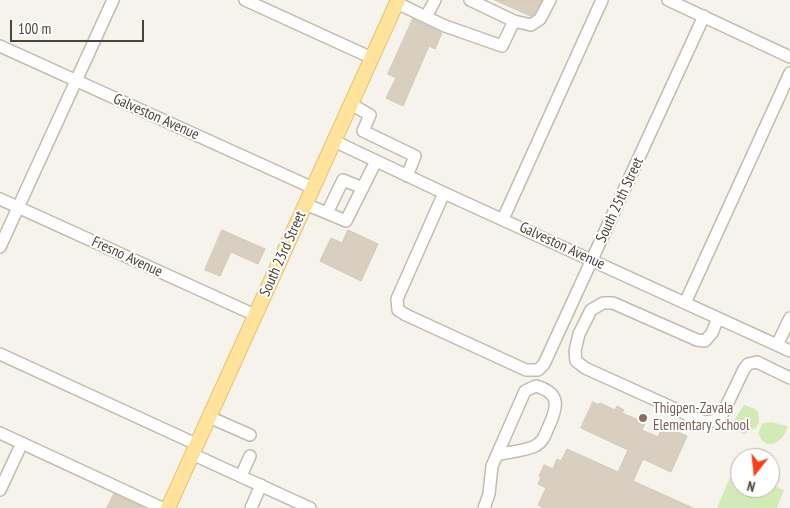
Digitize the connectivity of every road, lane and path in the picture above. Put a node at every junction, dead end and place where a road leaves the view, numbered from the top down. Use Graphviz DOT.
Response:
graph roads {
  1 [pos="114,0"];
  2 [pos="245,0"];
  3 [pos="435,0"];
  4 [pos="470,0"];
  5 [pos="550,0"];
  6 [pos="602,0"];
  7 [pos="668,0"];
  8 [pos="397,2"];
  9 [pos="704,16"];
  10 [pos="426,17"];
  11 [pos="514,21"];
  12 [pos="0,46"];
  13 [pos="790,57"];
  14 [pos="372,58"];
  15 [pos="790,73"];
  16 [pos="77,80"];
  17 [pos="351,104"];
  18 [pos="334,141"];
  19 [pos="395,146"];
  20 [pos="381,164"];
  21 [pos="407,176"];
  22 [pos="313,188"];
  23 [pos="363,188"];
  24 [pos="444,193"];
  25 [pos="0,199"];
  26 [pos="305,204"];
  27 [pos="19,207"];
  28 [pos="327,213"];
  29 [pos="503,219"];
  30 [pos="0,247"];
  31 [pos="592,260"];
  32 [pos="685,303"];
  33 [pos="255,315"];
  34 [pos="718,318"];
  35 [pos="790,318"];
  36 [pos="777,345"];
  37 [pos="790,351"];
  38 [pos="0,354"];
  39 [pos="790,378"];
  40 [pos="209,417"];
  41 [pos="0,433"];
  42 [pos="250,435"];
  43 [pos="22,443"];
  44 [pos="194,449"];
  45 [pos="497,455"];
  46 [pos="250,456"];
  47 [pos="241,476"];
  48 [pos="261,485"];
  49 [pos="0,490"];
  50 [pos="162,508"];
  51 [pos="168,508"];
  52 [pos="250,508"];
  53 [pos="310,508"];
  54 [pos="484,508"];
  1 -- 16 [label="street"];
  2 -- 14 [label="street"];
  3 -- 10 [label="street"];
  4 -- 11 [label="street"];
  5 -- 11 [label="street"];
  6 -- 29 [label="street"];
  7 -- 9 [label="street"];
  8 -- 10 [label="street"];
  8 -- 14 [label="main road, South 23rd Street"];
  9 -- 13 [label="street"];
  9 -- 31 [label="street, South 25th Street"];
  10 -- 11 [label="street"];
  12 -- 16 [label="street, Galveston Avenue"];
  14 -- 17 [label="main road, South 23rd Street"];
  15 -- 32 [label="street"];
  16 -- 22 [label="street, Galveston Avenue"];
  16 -- 27 [label="street"];
  17 -- 18 [label="main road, South 23rd Street"];
  17 -- 19 [label="street"];
  18 -- 20 [label="street, Galveston Avenue"];
  18 -- 22 [label="main road, South 23rd Street"];
  19 -- 20 [label="street"];
  19 -- 21 [label="street"];
  20 -- 21 [label="street, Galveston Avenue"];
  20 -- 23 [label="street"];
  21 -- 24 [label="street, Galveston Avenue"];
  22 -- 26 [label="main road, South 23rd Street"];
  23 -- 28 [label="street"];
  23 -- 28 [label="street"];
  24 -- 29 [label="street, Galveston Avenue"];
  24 -- 31 [label="street, South 25th Street"];
  25 -- 27 [label="street, Fresno Avenue"];
  26 -- 28 [label="street"];
  26 -- 33 [label="main road, South 23rd Street"];
  27 -- 30 [label="street"];
  27 -- 33 [label="street, Fresno Avenue"];
  29 -- 31 [label="street, Galveston Avenue"];
  31 -- 32 [label="street, Galveston Avenue"];
  32 -- 34 [label="street, Galveston Avenue"];
  33 -- 40 [label="main road, South 23rd Street"];
  34 -- 36 [label="street, Galveston Avenue"];
  34 -- 39 [label="street"];
  35 -- 36 [label="street"];
  36 -- 37 [label="street, Galveston Avenue"];
  38 -- 44 [label="street"];
  40 -- 42 [label="street"];
  40 -- 44 [label="main road, South 23rd Street"];
  41 -- 43 [label="street"];
  43 -- 49 [label="street"];
  43 -- 50 [label="street"];
  44 -- 47 [label="street"];
  44 -- 51 [label="main road, South 23rd Street"];
  45 -- 45 [label="street"];
  45 -- 54 [label="street"];
  46 -- 47 [label="street"];
  47 -- 48 [label="street"];
  48 -- 52 [label="street"];
  48 -- 53 [label="street"];
}
